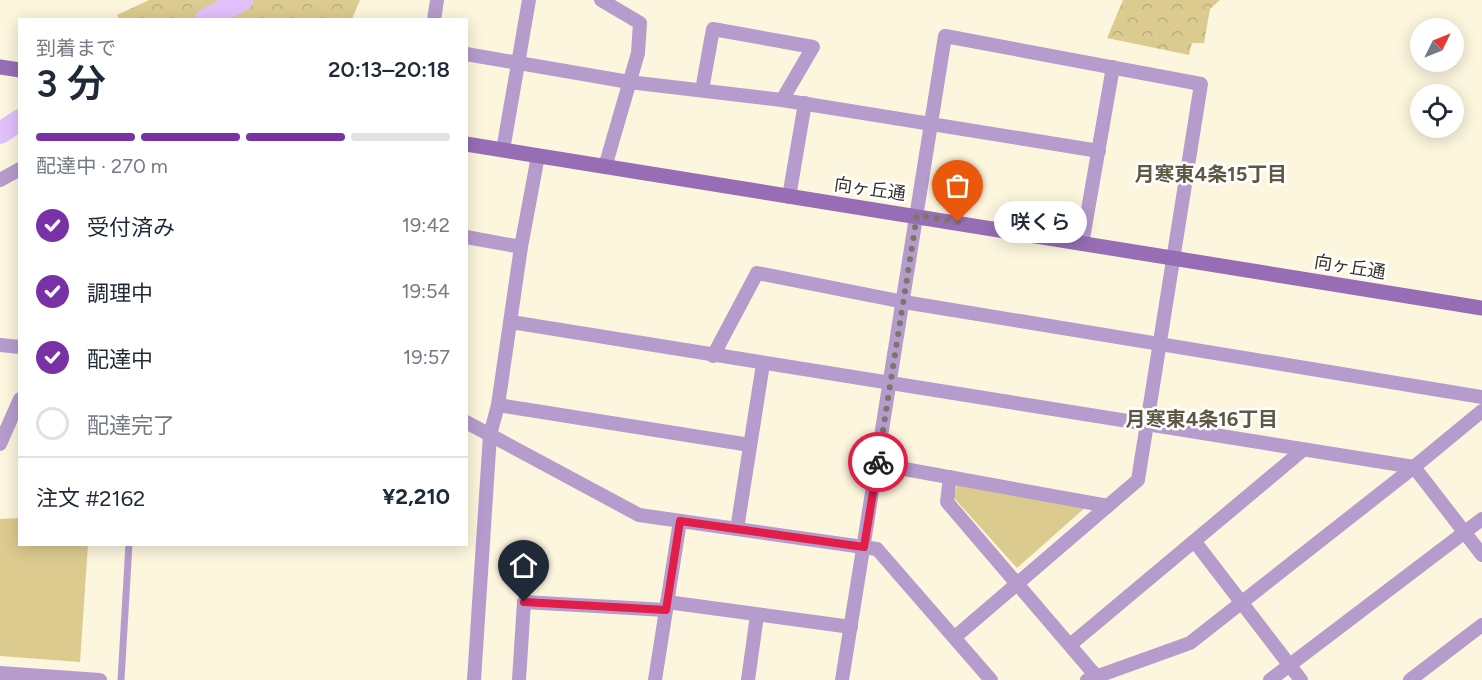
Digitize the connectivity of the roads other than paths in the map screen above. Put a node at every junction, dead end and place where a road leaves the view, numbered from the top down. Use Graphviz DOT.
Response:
graph roads {
  1 [pos="437,0"];
  2 [pos="529,0"];
  3 [pos="601,0"];
  4 [pos="434,18"];
  5 [pos="468,54"];
  6 [pos="520,62"];
  7 [pos="0,67"];
  8 [pos="1113,67"];
  9 [pos="18,70"];
  10 [pos="629,82"];
  11 [pos="702,90"];
  12 [pos="782,100"];
  13 [pos="805,104"];
  14 [pos="932,124"];
  15 [pos="468,144"];
  16 [pos="503,150"];
  17 [pos="1099,151"];
  18 [pos="538,156"];
  19 [pos="605,167"];
  20 [pos="18,170"];
  21 [pos="0,180"];
  22 [pos="789,196"];
  23 [pos="917,215"];
  24 [pos="468,237"];
  25 [pos="1082,243"];
  26 [pos="521,247"];
  27 [pos="1173,258"];
  28 [pos="904,302"];
  29 [pos="1482,308"];
  30 [pos="511,322"];
  31 [pos="1160,344"];
  32 [pos="0,345"];
  33 [pos="18,347"];
  34 [pos="713,356"];
  35 [pos="763,364"];
  36 [pos="891,384"];
  37 [pos="1482,397"];
  38 [pos="18,404"];
  39 [pos="498,405"];
  40 [pos="1482,411"];
  41 [pos="468,423"];
  42 [pos="1147,426"];
  43 [pos="490,435"];
  44 [pos="0,444"];
  45 [pos="750,445"];
  46 [pos="1303,450"];
  47 [pos="877,465"];
  48 [pos="1414,467"];
  49 [pos="950,477"];
  50 [pos="1108,506"];
  51 [pos="1482,519"];
  52 [pos="680,521"];
  53 [pos="737,529"];
  54 [pos="1465,532"];
  55 [pos="1195,542"];
  56 [pos="129,546"];
  57 [pos="864,547"];
  58 [pos="1482,555"];
  59 [pos="1017,583"];
  60 [pos="1243,603"];
  61 [pos="666,606"];
  62 [pos="757,615"];
  63 [pos="1482,625"];
  64 [pos="851,627"];
  65 [pos="955,637"];
  66 [pos="1070,645"];
  67 [pos="1290,665"];
  68 [pos="0,673"];
  69 [pos="1120,675"];
  70 [pos="1092,678"];
  71 [pos="70,679"];
  72 [pos="100,680"];
  73 [pos="121,680"];
  74 [pos="474,680"];
  75 [pos="519,680"];
  76 [pos="655,680"];
  77 [pos="748,680"];
  78 [pos="842,680"];
  79 [pos="991,680"];
  80 [pos="1270,680"];
  81 [pos="1301,680"];
  82 [pos="1410,680"];
  1 -- 4 [label="street"];
  2 -- 6 [label="street"];
  3 -- 10 [label="street"];
  5 -- 6 [label="street"];
  6 -- 10 [label="street"];
  6 -- 16 [label="street"];
  7 -- 9 [label="street"];
  8 -- 14 [label="street"];
  8 -- 17 [label="street"];
  8 -- 27 [label="street"];
  10 -- 11 [label="street"];
  10 -- 19 [label="street"];
  11 -- 12 [label="street"];
  11 -- 12 [label="street"];
  12 -- 13 [label="street"];
  13 -- 14 [label="street"];
  13 -- 22 [label="street"];
  14 -- 17 [label="street"];
  14 -- 23 [label="street"];
  15 -- 16 [label="street, 向ヶ丘通"];
  16 -- 18 [label="street, 向ヶ丘通"];
  17 -- 25 [label="street"];
  18 -- 19 [label="street, 向ヶ丘通"];
  18 -- 26 [label="street"];
  19 -- 22 [label="street, 向ヶ丘通"];
  20 -- 21 [label="street"];
  22 -- 23 [label="street, 向ヶ丘通"];
  23 -- 25 [label="street, 向ヶ丘通"];
  23 -- 28 [label="street"];
  24 -- 26 [label="street"];
  25 -- 27 [label="street, 向ヶ丘通"];
  26 -- 30 [label="street"];
  27 -- 29 [label="street, 向ヶ丘通"];
  27 -- 31 [label="street"];
  28 -- 31 [label="street"];
  28 -- 34 [label="street"];
  28 -- 36 [label="street"];
  30 -- 34 [label="street"];
  30 -- 39 [label="street"];
  31 -- 37 [label="street"];
  31 -- 42 [label="street"];
  32 -- 33 [label="street"];
  34 -- 35 [label="street"];
  35 -- 36 [label="street"];
  35 -- 45 [label="street"];
  36 -- 42 [label="street"];
  36 -- 47 [label="street"];
  38 -- 44 [label="street"];
  39 -- 43 [label="street"];
  39 -- 45 [label="street"];
  40 -- 48 [label="street"];
  41 -- 43 [label="street"];
  42 -- 46 [label="street"];
  42 -- 50 [label="street"];
  43 -- 52 [label="street"];
  43 -- 74 [label="street"];
  45 -- 53 [label="street"];
  46 -- 48 [label="street"];
  46 -- 55 [label="street"];
  47 -- 49 [label="street"];
  47 -- 57 [label="street"];
  48 -- 54 [label="street"];
  48 -- 60 [label="street"];
  49 -- 50 [label="street"];
  49 -- 59 [label="street"];
  50 -- 59 [label="street"];
  51 -- 54 [label="street"];
  52 -- 53 [label="street"];
  52 -- 61 [label="street"];
  53 -- 57 [label="street"];
  54 -- 58 [label="street"];
  54 -- 67 [label="street"];
  55 -- 60 [label="street"];
  55 -- 66 [label="street"];
  56 -- 73 [label="lane"];
  57 -- 64 [label="street"];
  57 -- 65 [label="street"];
  59 -- 65 [label="street"];
  59 -- 66 [label="street"];
  60 -- 67 [label="street"];
  60 -- 69 [label="street"];
  61 -- 62 [label="street"];
  61 -- 75 [label="street"];
  61 -- 76 [label="street"];
  62 -- 64 [label="street"];
  62 -- 77 [label="street"];
  63 -- 82 [label="street"];
  64 -- 78 [label="street"];
  65 -- 79 [label="street"];
  66 -- 70 [label="street"];
  67 -- 80 [label="street"];
  67 -- 81 [label="street"];
  68 -- 71 [label="street"];
  69 -- 70 [label="street"];
  71 -- 72 [label="street"];
}
